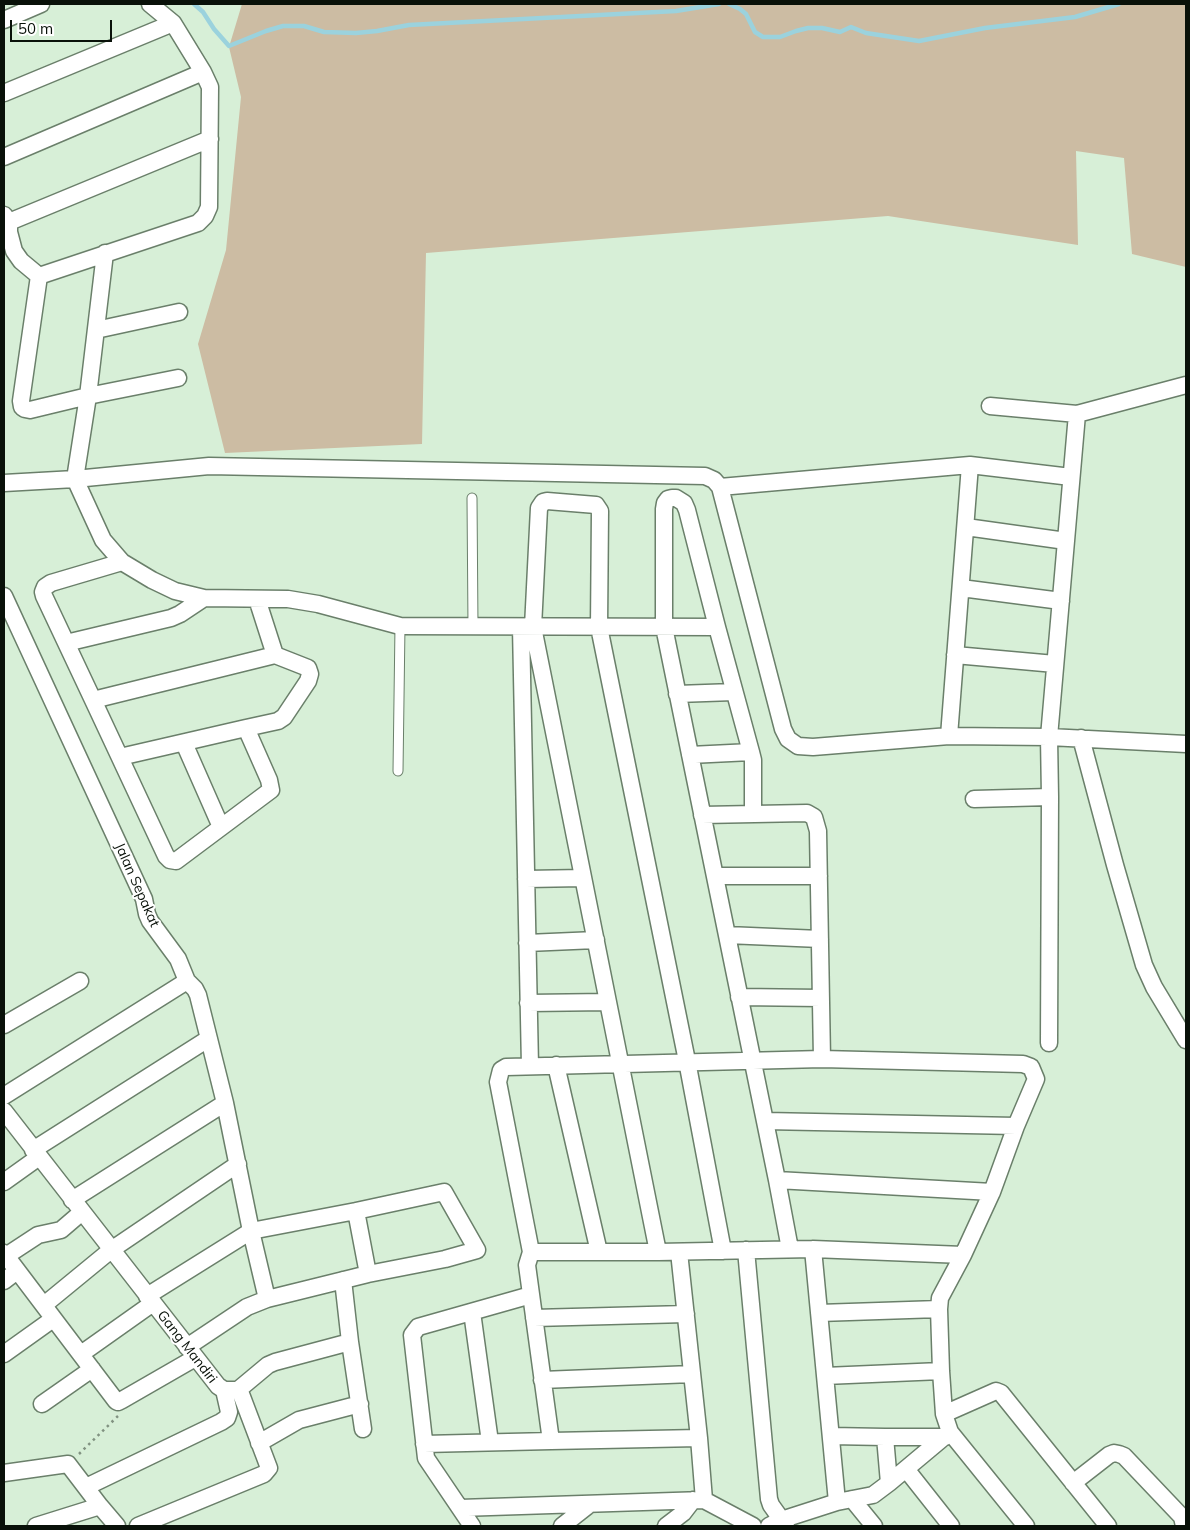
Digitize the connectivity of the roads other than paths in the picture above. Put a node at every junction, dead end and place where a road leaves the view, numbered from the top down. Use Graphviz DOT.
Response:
graph roads {
  1 [pos="41,4"];
  2 [pos="150,4"];
  3 [pos="4,20"];
  4 [pos="173,23"];
  5 [pos="203,72"];
  6 [pos="4,94"];
  7 [pos="210,140"];
  8 [pos="4,156"];
  9 [pos="7,218"];
  10 [pos="105,253"];
  11 [pos="39,276"];
  12 [pos="179,312"];
  13 [pos="96,330"];
  14 [pos="178,378"];
  15 [pos="1186,385"];
  16 [pos="88,396"];
  17 [pos="990,406"];
  18 [pos="1077,414"];
  19 [pos="970,465"];
  20 [pos="1071,478"];
  21 [pos="75,479"];
  22 [pos="4,483"];
  23 [pos="720,487"];
  24 [pos="472,498"];
  25 [pos="966,527"];
  26 [pos="1066,541"];
  27 [pos="122,562"];
  28 [pos="961,588"];
  29 [pos="4,596"];
  30 [pos="204,598"];
  31 [pos="257,598"];
  32 [pos="1061,601"];
  33 [pos="400,626"];
  34 [pos="474,627"];
  35 [pos="527,627"];
  36 [pos="599,627"];
  37 [pos="664,627"];
  38 [pos="717,627"];
  39 [pos="66,643"];
  40 [pos="275,655"];
  41 [pos="955,655"];
  42 [pos="1055,664"];
  43 [pos="734,692"];
  44 [pos="677,694"];
  45 [pos="93,700"];
  46 [pos="246,728"];
  47 [pos="949,736"];
  48 [pos="1049,736"];
  49 [pos="1081,738"];
  50 [pos="184,743"];
  51 [pos="1186,744"];
  52 [pos="751,752"];
  53 [pos="690,754"];
  54 [pos="120,757"];
  55 [pos="398,770"];
  56 [pos="1050,797"];
  57 [pos="974,799"];
  58 [pos="753,814"];
  59 [pos="702,815"];
  60 [pos="221,827"];
  61 [pos="715,876"];
  62 [pos="818,876"];
  63 [pos="583,878"];
  64 [pos="526,879"];
  65 [pos="727,935"];
  66 [pos="820,938"];
  67 [pos="596,940"];
  68 [pos="527,943"];
  69 [pos="80,981"];
  70 [pos="187,981"];
  71 [pos="739,997"];
  72 [pos="821,998"];
  73 [pos="608,1002"];
  74 [pos="528,1003"];
  75 [pos="4,1025"];
  76 [pos="208,1038"];
  77 [pos="1186,1040"];
  78 [pos="1049,1043"];
  79 [pos="822,1059"];
  80 [pos="752,1060"];
  81 [pos="687,1061"];
  82 [pos="620,1063"];
  83 [pos="556,1065"];
  84 [pos="530,1066"];
  85 [pos="4,1096"];
  86 [pos="225,1103"];
  87 [pos="4,1111"];
  88 [pos="765,1121"];
  89 [pos="1016,1126"];
  90 [pos="36,1154"];
  91 [pos="238,1164"];
  92 [pos="777,1180"];
  93 [pos="4,1182"];
  94 [pos="992,1192"];
  95 [pos="77,1206"];
  96 [pos="356,1210"];
  97 [pos="251,1231"];
  98 [pos="790,1249"];
  99 [pos="813,1249"];
  100 [pos="111,1250"];
  101 [pos="746,1250"];
  102 [pos="723,1251"];
  103 [pos="531,1252"];
  104 [pos="599,1252"];
  105 [pos="658,1252"];
  106 [pos="679,1252"];
  107 [pos="5,1255"];
  108 [pos="963,1255"];
  109 [pos="17,1271"];
  110 [pos="368,1274"];
  111 [pos="343,1280"];
  112 [pos="4,1281"];
  113 [pos="531,1295"];
  114 [pos="150,1299"];
  115 [pos="267,1299"];
  116 [pos="939,1309"];
  117 [pos="48,1312"];
  118 [pos="472,1312"];
  119 [pos="819,1313"];
  120 [pos="686,1314"];
  121 [pos="534,1318"];
  122 [pos="350,1342"];
  123 [pos="191,1352"];
  124 [pos="4,1354"];
  125 [pos="81,1354"];
  126 [pos="92,1369"];
  127 [pos="941,1371"];
  128 [pos="692,1374"];
  129 [pos="825,1376"];
  130 [pos="542,1380"];
  131 [pos="231,1390"];
  132 [pos="42,1404"];
  133 [pos="360,1404"];
  134 [pos="944,1414"];
  135 [pos="364,1429"];
  136 [pos="948,1435"];
  137 [pos="831,1436"];
  138 [pos="885,1437"];
  139 [pos="699,1438"];
  140 [pos="551,1441"];
  141 [pos="490,1442"];
  142 [pos="259,1443"];
  143 [pos="424,1444"];
  144 [pos="6,1469"];
  145 [pos="906,1469"];
  146 [pos="1073,1483"];
  147 [pos="890,1484"];
  148 [pos="86,1486"];
  149 [pos="698,1500"];
  150 [pos="844,1500"];
  151 [pos="590,1504"];
  152 [pos="100,1506"];
  153 [pos="460,1508"];
  154 [pos="778,1524"];
  155 [pos="36,1526"];
  156 [pos="117,1526"];
  157 [pos="139,1526"];
  158 [pos="472,1526"];
  159 [pos="562,1526"];
  160 [pos="666,1526"];
  161 [pos="753,1526"];
  162 [pos="874,1526"];
  163 [pos="951,1526"];
  164 [pos="1026,1526"];
  165 [pos="1108,1526"];
  166 [pos="1184,1526"];
  1 -- 3 [label="street"];
  2 -- 4 [label="street"];
  4 -- 5 [label="street"];
  4 -- 6 [label="street"];
  5 -- 7 [label="street"];
  5 -- 8 [label="street"];
  7 -- 9 [label="street"];
  7 -- 10 [label="street"];
  9 -- 11 [label="street"];
  10 -- 11 [label="street"];
  10 -- 13 [label="street"];
  11 -- 16 [label="street"];
  12 -- 13 [label="street"];
  13 -- 16 [label="street"];
  14 -- 16 [label="street"];
  15 -- 18 [label="street"];
  16 -- 21 [label="street"];
  17 -- 18 [label="street"];
  18 -- 20 [label="street"];
  19 -- 20 [label="street"];
  19 -- 23 [label="street"];
  19 -- 25 [label="street"];
  20 -- 26 [label="street"];
  21 -- 22 [label="street"];
  21 -- 23 [label="street"];
  21 -- 27 [label="street"];
  23 -- 47 [label="street"];
  24 -- 34 [label="lane"];
  25 -- 26 [label="street"];
  25 -- 28 [label="street"];
  26 -- 32 [label="street"];
  27 -- 30 [label="street"];
  27 -- 39 [label="street"];
  28 -- 32 [label="street"];
  28 -- 41 [label="street"];
  29 -- 70 [label="street, Jalan Sepakat"];
  30 -- 31 [label="street"];
  30 -- 39 [label="street"];
  31 -- 33 [label="street"];
  31 -- 40 [label="street"];
  32 -- 42 [label="street"];
  33 -- 34 [label="street"];
  33 -- 55 [label="lane"];
  34 -- 35 [label="street"];
  35 -- 36 [label="street"];
  35 -- 36 [label="street"];
  35 -- 63 [label="street"];
  35 -- 64 [label="street"];
  36 -- 37 [label="street"];
  36 -- 81 [label="street"];
  37 -- 38 [label="street"];
  37 -- 38 [label="street"];
  37 -- 44 [label="street"];
  38 -- 43 [label="street"];
  39 -- 45 [label="street"];
  40 -- 45 [label="street"];
  40 -- 46 [label="street"];
  41 -- 42 [label="street"];
  41 -- 47 [label="street"];
  42 -- 48 [label="street"];
  43 -- 44 [label="street"];
  43 -- 52 [label="street"];
  44 -- 53 [label="street"];
  45 -- 54 [label="street"];
  46 -- 50 [label="street"];
  46 -- 60 [label="street"];
  47 -- 48 [label="street"];
  48 -- 49 [label="street"];
  48 -- 56 [label="street"];
  49 -- 51 [label="street"];
  49 -- 77 [label="street"];
  50 -- 54 [label="street"];
  50 -- 60 [label="street"];
  52 -- 53 [label="street"];
  52 -- 58 [label="street"];
  53 -- 59 [label="street"];
  54 -- 60 [label="street"];
  56 -- 57 [label="street"];
  56 -- 78 [label="street"];
  58 -- 59 [label="street"];
  58 -- 62 [label="street"];
  59 -- 61 [label="street"];
  61 -- 62 [label="street"];
  61 -- 65 [label="street"];
  62 -- 66 [label="street"];
  63 -- 64 [label="street"];
  63 -- 67 [label="street"];
  64 -- 68 [label="street"];
  65 -- 66 [label="street"];
  65 -- 71 [label="street"];
  66 -- 72 [label="street"];
  67 -- 68 [label="street"];
  67 -- 73 [label="street"];
  68 -- 74 [label="street"];
  69 -- 75 [label="street"];
  70 -- 76 [label="street, Jalan Sepakat"];
  70 -- 85 [label="street"];
  71 -- 72 [label="street"];
  71 -- 80 [label="street"];
  72 -- 79 [label="street"];
  73 -- 74 [label="street"];
  73 -- 82 [label="street"];
  74 -- 84 [label="street"];
  76 -- 86 [label="street, Jalan Sepakat"];
  76 -- 90 [label="street"];
  79 -- 80 [label="street"];
  79 -- 89 [label="street"];
  80 -- 81 [label="street"];
  80 -- 88 [label="street"];
  81 -- 82 [label="street"];
  81 -- 102 [label="street"];
  82 -- 83 [label="street"];
  82 -- 105 [label="street"];
  83 -- 84 [label="street"];
  83 -- 104 [label="street"];
  84 -- 103 [label="street"];
  86 -- 91 [label="street, Jalan Sepakat"];
  86 -- 95 [label="street"];
  87 -- 90 [label="street, Gang Mandiri"];
  88 -- 89 [label="street"];
  88 -- 92 [label="street"];
  89 -- 94 [label="street"];
  90 -- 93 [label="street"];
  90 -- 95 [label="street, Gang Mandiri"];
  91 -- 97 [label="street, Jalan Sepakat"];
  91 -- 100 [label="street"];
  92 -- 94 [label="street"];
  92 -- 98 [label="street"];
  94 -- 108 [label="street"];
  95 -- 100 [label="street, Gang Mandiri"];
  95 -- 107 [label="street"];
  96 -- 97 [label="street"];
  96 -- 110 [label="street"];
  96 -- 110 [label="street"];
  97 -- 114 [label="street"];
  97 -- 115 [label="street, Jalan Sepakat"];
  98 -- 99 [label="street"];
  98 -- 101 [label="street"];
  99 -- 108 [label="street"];
  99 -- 119 [label="street"];
  100 -- 114 [label="street, Gang Mandiri"];
  100 -- 117 [label="street"];
  101 -- 102 [label="street"];
  101 -- 154 [label="street"];
  102 -- 106 [label="street"];
  103 -- 104 [label="street"];
  103 -- 113 [label="street"];
  104 -- 105 [label="street"];
  105 -- 106 [label="street"];
  106 -- 120 [label="street"];
  107 -- 109 [label="street"];
  108 -- 116 [label="street"];
  109 -- 112 [label="street"];
  109 -- 117 [label="street"];
  110 -- 111 [label="street"];
  111 -- 115 [label="street"];
  111 -- 122 [label="street"];
  113 -- 118 [label="street"];
  113 -- 121 [label="street"];
  114 -- 123 [label="street, Gang Mandiri"];
  114 -- 125 [label="street"];
  115 -- 123 [label="street"];
  116 -- 119 [label="street"];
  116 -- 127 [label="street"];
  117 -- 124 [label="street"];
  117 -- 125 [label="street"];
  118 -- 141 [label="street"];
  118 -- 143 [label="street"];
  119 -- 129 [label="street"];
  120 -- 121 [label="street"];
  120 -- 128 [label="street"];
  121 -- 130 [label="street"];
  122 -- 131 [label="street"];
  122 -- 133 [label="street"];
  123 -- 126 [label="street"];
  123 -- 131 [label="street, Gang Mandiri"];
  125 -- 126 [label="street"];
  126 -- 132 [label="street"];
  127 -- 129 [label="street"];
  127 -- 134 [label="street"];
  128 -- 130 [label="street"];
  128 -- 139 [label="street"];
  129 -- 137 [label="street"];
  130 -- 140 [label="street"];
  131 -- 142 [label="street, Gang Mandiri"];
  131 -- 148 [label="street"];
  133 -- 135 [label="street"];
  133 -- 142 [label="street"];
  134 -- 136 [label="street"];
  134 -- 146 [label="street"];
  136 -- 138 [label="street"];
  136 -- 145 [label="street"];
  136 -- 164 [label="street"];
  137 -- 138 [label="street"];
  137 -- 150 [label="street"];
  138 -- 147 [label="street"];
  139 -- 140 [label="street"];
  139 -- 149 [label="street"];
  140 -- 141 [label="street"];
  141 -- 143 [label="street"];
  142 -- 157 [label="street, Gang Mandiri"];
  143 -- 153 [label="street"];
  144 -- 148 [label="street"];
  145 -- 147 [label="street"];
  145 -- 163 [label="street"];
  146 -- 165 [label="street"];
  146 -- 166 [label="street"];
  147 -- 150 [label="street"];
  148 -- 152 [label="street"];
  149 -- 151 [label="street"];
  149 -- 160 [label="street"];
  149 -- 161 [label="street"];
  150 -- 154 [label="street"];
  150 -- 162 [label="street"];
  151 -- 153 [label="street"];
  151 -- 159 [label="street"];
  152 -- 155 [label="street"];
  152 -- 156 [label="street"];
  153 -- 158 [label="street"];
}
